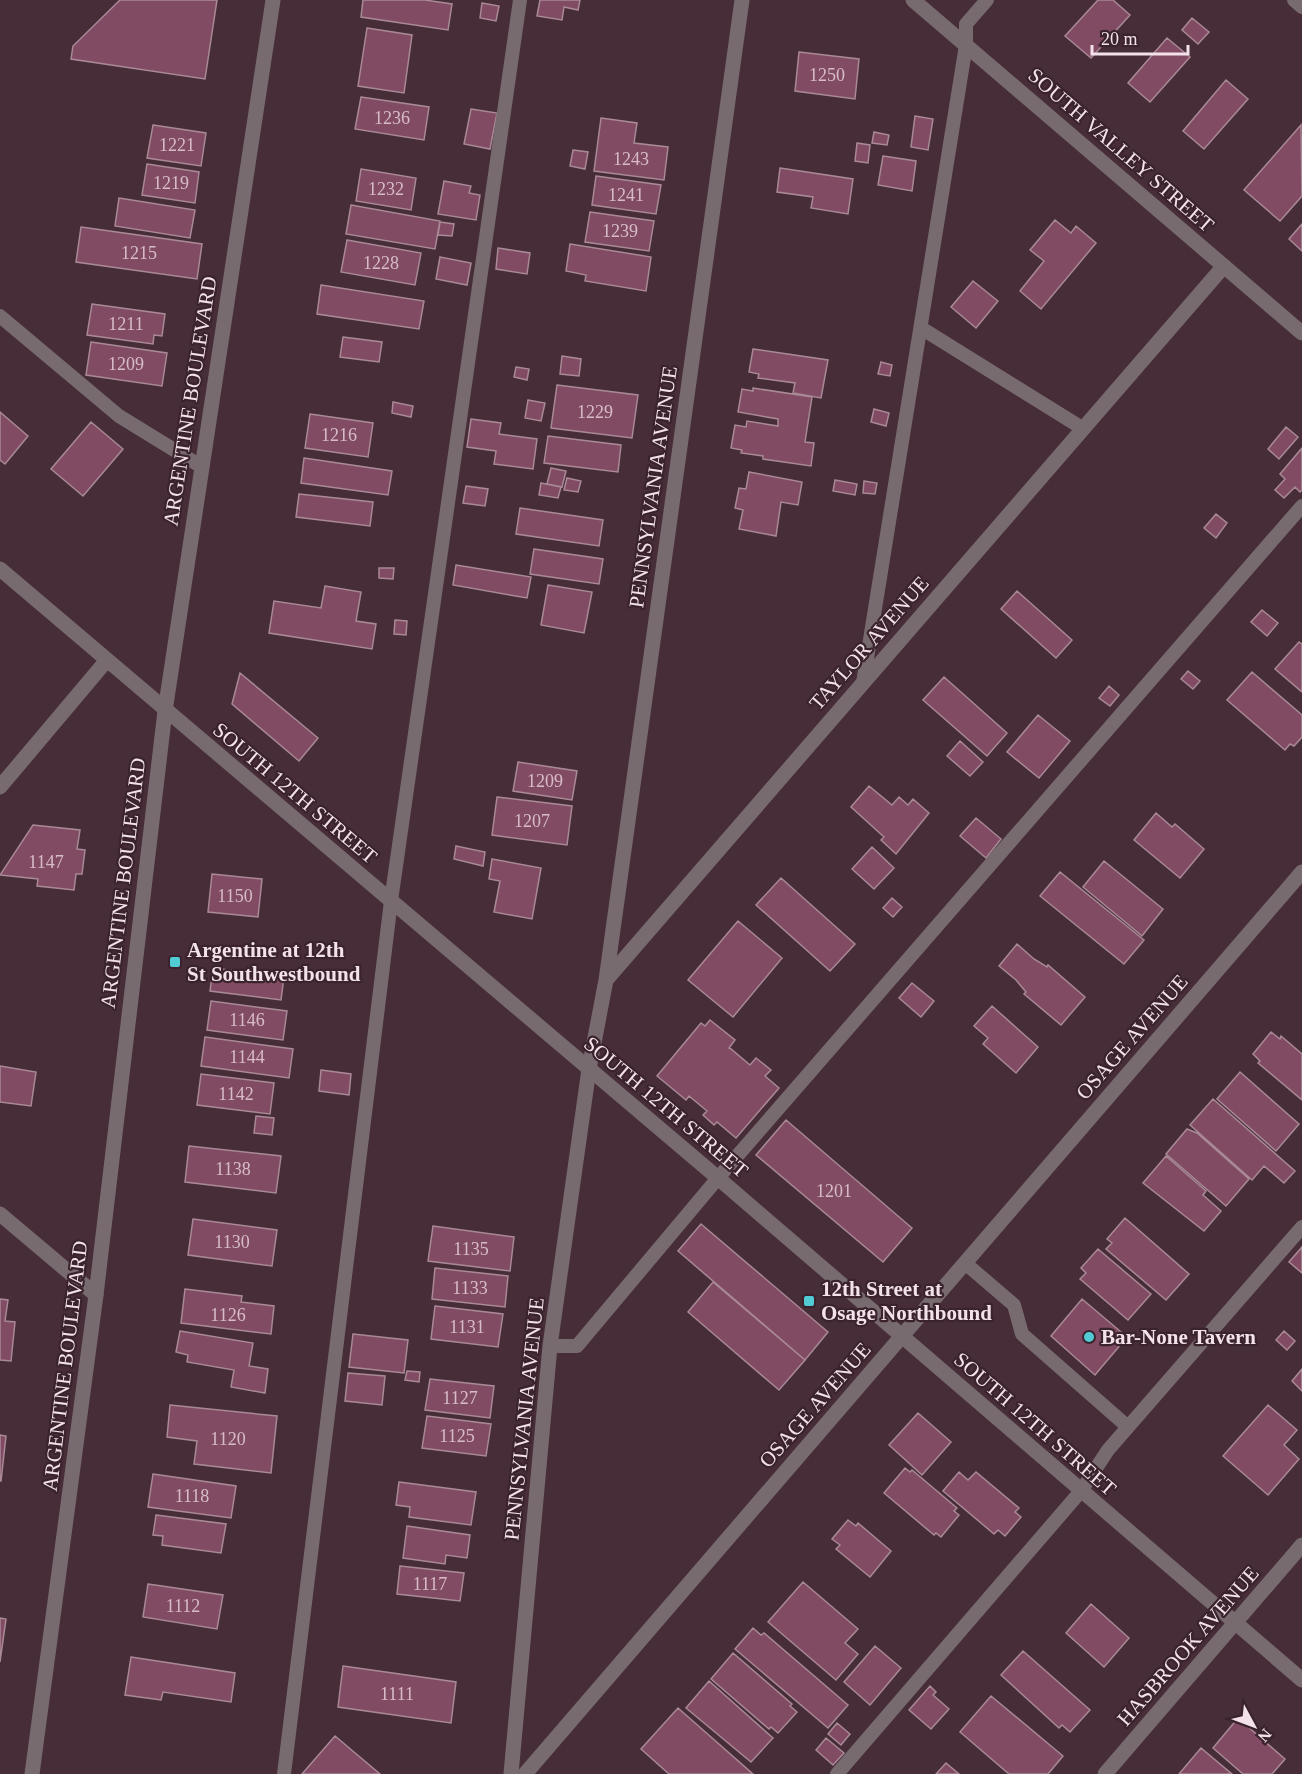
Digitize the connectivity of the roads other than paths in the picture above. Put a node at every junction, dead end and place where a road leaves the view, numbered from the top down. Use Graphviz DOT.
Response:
graph roads {
  1 [pos="273,0"];
  2 [pos="520,0"];
  3 [pos="742,0"];
  4 [pos="913,0"];
  5 [pos="987,0"];
  6 [pos="1294,0"];
  7 [pos="1302,7"];
  8 [pos="966,45"];
  9 [pos="1224,266"];
  10 [pos="0,316"];
  11 [pos="921,328"];
  12 [pos="1302,333"];
  13 [pos="1082,428"];
  14 [pos="202,467"];
  15 [pos="1302,506"];
  16 [pos="0,569"];
  17 [pos="107,660"];
  18 [pos="863,683"];
  19 [pos="165,711"];
  20 [pos="0,787"];
  21 [pos="1302,872"];
  22 [pos="392,901"];
  23 [pos="606,980"];
  24 [pos="589,1069"];
  25 [pos="718,1178"];
  26 [pos="0,1214"];
  27 [pos="1302,1227"];
  28 [pos="965,1263"];
  29 [pos="96,1295"];
  30 [pos="902,1336"];
  31 [pos="550,1346"];
  32 [pos="1128,1427"];
  33 [pos="1081,1491"];
  34 [pos="1302,1545"];
  35 [pos="1234,1623"];
  36 [pos="1302,1680"];
  37 [pos="32,1774"];
  38 [pos="284,1774"];
  39 [pos="511,1774"];
  40 [pos="525,1774"];
  41 [pos="837,1774"];
  42 [pos="1105,1774"];
  1 -- 14 [label="street, ARGENTINE BOULEVARD"];
  2 -- 22 [label="lane"];
  3 -- 23 [label="street, PENNSYLVANIA AVENUE"];
  4 -- 8 [label="street, SOUTH VALLEY STREET"];
  5 -- 8 [label="lane"];
  6 -- 7 [label="lane"];
  8 -- 9 [label="street, SOUTH VALLEY STREET"];
  8 -- 11 [label="lane"];
  9 -- 12 [label="street, SOUTH VALLEY STREET"];
  9 -- 13 [label="street, TAYLOR AVENUE"];
  10 -- 14 [label="lane"];
  11 -- 13 [label="lane"];
  11 -- 18 [label="lane"];
  13 -- 18 [label="street, TAYLOR AVENUE"];
  14 -- 19 [label="street, ARGENTINE BOULEVARD"];
  15 -- 25 [label="lane"];
  16 -- 17 [label="street, SOUTH 12TH STREET"];
  17 -- 19 [label="street, SOUTH 12TH STREET"];
  17 -- 20 [label="street"];
  18 -- 23 [label="street, TAYLOR AVENUE"];
  19 -- 22 [label="street, SOUTH 12TH STREET"];
  19 -- 29 [label="street, ARGENTINE BOULEVARD"];
  21 -- 28 [label="street, OSAGE AVENUE"];
  22 -- 24 [label="street, SOUTH 12TH STREET"];
  22 -- 38 [label="lane"];
  23 -- 24 [label="street"];
  24 -- 25 [label="street, SOUTH 12TH STREET"];
  24 -- 31 [label="street, PENNSYLVANIA AVENUE"];
  25 -- 30 [label="street, SOUTH 12TH STREET"];
  25 -- 31 [label="lane"];
  26 -- 29 [label="street"];
  27 -- 32 [label="lane"];
  28 -- 30 [label="street, OSAGE AVENUE"];
  28 -- 32 [label="lane"];
  29 -- 37 [label="street, ARGENTINE BOULEVARD"];
  30 -- 33 [label="street, SOUTH 12TH STREET"];
  30 -- 40 [label="street, OSAGE AVENUE"];
  31 -- 39 [label="street, PENNSYLVANIA AVENUE"];
  32 -- 33 [label="lane"];
  33 -- 35 [label="street, SOUTH 12TH STREET"];
  33 -- 41 [label="lane"];
  34 -- 35 [label="street, HASBROOK AVENUE"];
  35 -- 36 [label="street, SOUTH 12TH STREET"];
  35 -- 42 [label="street, HASBROOK AVENUE"];
}
